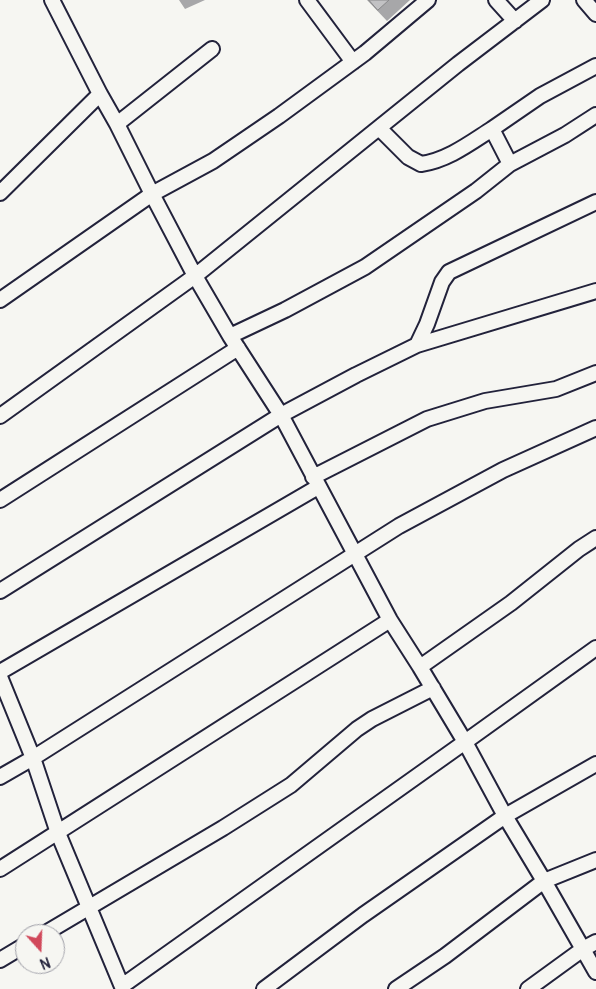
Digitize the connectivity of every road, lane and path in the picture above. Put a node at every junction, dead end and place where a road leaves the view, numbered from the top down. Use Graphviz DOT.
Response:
graph roads {
  1 [pos="52,0"];
  2 [pos="307,0"];
  3 [pos="428,0"];
  4 [pos="496,0"];
  5 [pos="542,0"];
  6 [pos="584,0"];
  7 [pos="596,14"];
  8 [pos="515,21"];
  9 [pos="212,49"];
  10 [pos="354,62"];
  11 [pos="596,66"];
  12 [pos="100,94"];
  13 [pos="596,115"];
  14 [pos="117,124"];
  15 [pos="379,128"];
  16 [pos="492,129"];
  17 [pos="510,164"];
  18 [pos="0,193"];
  19 [pos="152,194"];
  20 [pos="596,202"];
  21 [pos="195,276"];
  22 [pos="596,291"];
  23 [pos="0,300"];
  24 [pos="230,336"];
  25 [pos="417,345"];
  26 [pos="238,348"];
  27 [pos="596,373"];
  28 [pos="0,416"];
  29 [pos="281,416"];
  30 [pos="596,428"];
  31 [pos="316,482"];
  32 [pos="0,500"];
  33 [pos="596,538"];
  34 [pos="355,554"];
  35 [pos="0,591"];
  36 [pos="390,620"];
  37 [pos="596,648"];
  38 [pos="420,667"];
  39 [pos="1,680"];
  40 [pos="433,688"];
  41 [pos="465,742"];
  42 [pos="33,758"];
  43 [pos="596,764"];
  44 [pos="0,777"];
  45 [pos="505,816"];
  46 [pos="58,833"];
  47 [pos="596,860"];
  48 [pos="0,869"];
  49 [pos="544,882"];
  50 [pos="90,907"];
  51 [pos="61,924"];
  52 [pos="596,942"];
  53 [pos="583,949"];
  54 [pos="15,951"];
  55 [pos="0,960"];
  56 [pos="596,972"];
  57 [pos="122,987"];
  58 [pos="264,989"];
  59 [pos="396,989"];
  60 [pos="528,989"];
  1 -- 12 [label="street"];
  2 -- 10 [label="street"];
  3 -- 10 [label="street"];
  4 -- 8 [label="street"];
  5 -- 8 [label="street"];
  6 -- 7 [label="street"];
  8 -- 15 [label="street"];
  9 -- 14 [label="street"];
  10 -- 19 [label="street"];
  11 -- 16 [label="street"];
  12 -- 14 [label="street"];
  12 -- 18 [label="street"];
  13 -- 17 [label="street"];
  14 -- 19 [label="street"];
  15 -- 16 [label="street"];
  15 -- 21 [label="street"];
  16 -- 17 [label="street"];
  17 -- 24 [label="street"];
  19 -- 21 [label="street"];
  19 -- 23 [label="street"];
  20 -- 25 [label="street"];
  21 -- 24 [label="street"];
  21 -- 28 [label="street"];
  22 -- 25 [label="street"];
  24 -- 26 [label="street"];
  25 -- 29 [label="street"];
  26 -- 29 [label="street"];
  26 -- 32 [label="street"];
  27 -- 31 [label="street"];
  29 -- 31 [label="street"];
  29 -- 35 [label="street"];
  30 -- 34 [label="street"];
  31 -- 34 [label="street"];
  31 -- 39 [label="street"];
  33 -- 38 [label="street"];
  34 -- 36 [label="street"];
  34 -- 42 [label="street"];
  36 -- 38 [label="street"];
  36 -- 46 [label="street"];
  37 -- 41 [label="street"];
  38 -- 40 [label="street"];
  39 -- 42 [label="street"];
  40 -- 41 [label="street"];
  40 -- 50 [label="street"];
  41 -- 45 [label="street"];
  41 -- 57 [label="street"];
  42 -- 44 [label="street"];
  42 -- 46 [label="street"];
  43 -- 45 [label="street"];
  45 -- 49 [label="street"];
  45 -- 58 [label="street"];
  46 -- 48 [label="street"];
  46 -- 50 [label="street"];
  47 -- 49 [label="street"];
  49 -- 53 [label="street"];
  49 -- 59 [label="street"];
  50 -- 51 [label="street"];
  50 -- 57 [label="street"];
  52 -- 53 [label="street"];
  53 -- 56 [label="street"];
  53 -- 60 [label="street"];
  54 -- 55 [label="street"];
}
